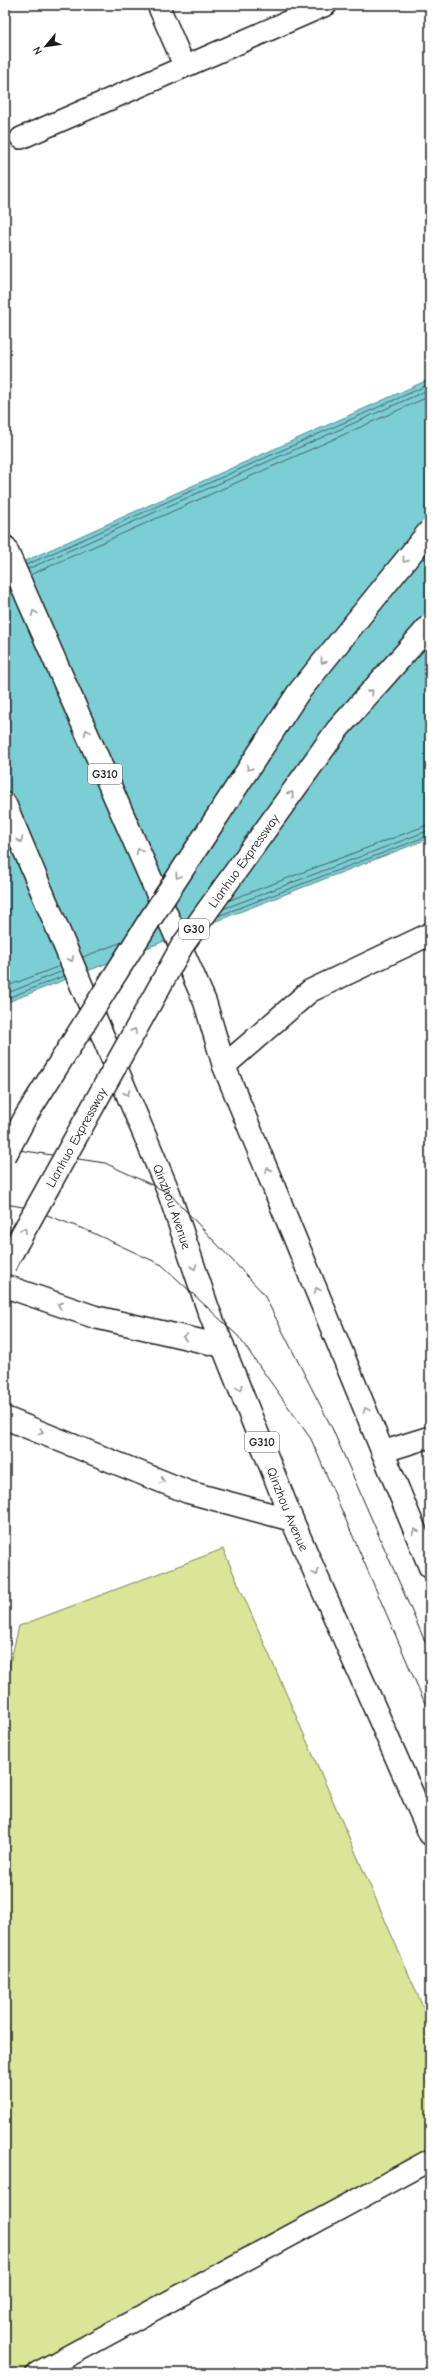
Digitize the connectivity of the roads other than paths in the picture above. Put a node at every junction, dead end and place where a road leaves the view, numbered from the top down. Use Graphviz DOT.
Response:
graph roads {
  1 [pos="158,5"];
  2 [pos="326,5"];
  3 [pos="184,65"];
  4 [pos="21,138"];
  5 [pos="430,530"];
  6 [pos="5,546"];
  7 [pos="430,625"];
  8 [pos="5,804"];
  9 [pos="430,934"];
  10 [pos="224,1066"];
  11 [pos="5,1156"];
  12 [pos="5,1264"];
  13 [pos="5,1286"];
  14 [pos="223,1346"];
  15 [pos="5,1418"];
  16 [pos="430,1438"];
  17 [pos="382,1452"];
  18 [pos="292,1520"];
  19 [pos="430,1567"];
  20 [pos="430,1834"];
  21 [pos="430,2160"];
  22 [pos="37,2373"];
  1 -- 3 [label="lane"];
  2 -- 3 [label="lane"];
  3 -- 4 [label="lane"];
  5 -- 11 [label="main road, one-way, bridge"];
  10 -- 6 [label="main road, G310, one-way, bridge"];
  12 -- 7 [label="main road, Lianhuo Expressway / G30, one-way, bridge"];
  8 -- 14 [label="main road, Qinzhou Avenue / G310, one-way"];
  9 -- 10 [label="main road"];
  17 -- 10 [label="main road, G310, one-way"];
  14 -- 13 [label="main road, one-way"];
  14 -- 18 [label="main road, Qinzhou Avenue / G310, one-way"];
  15 -- 18 [label="main road, one-way"];
  16 -- 17 [label="lane"];
  19 -- 17 [label="main road, G310, one-way"];
  18 -- 20 [label="main road, Qinzhou Avenue / G310, one-way"];
  21 -- 22 [label="lane"];
}
